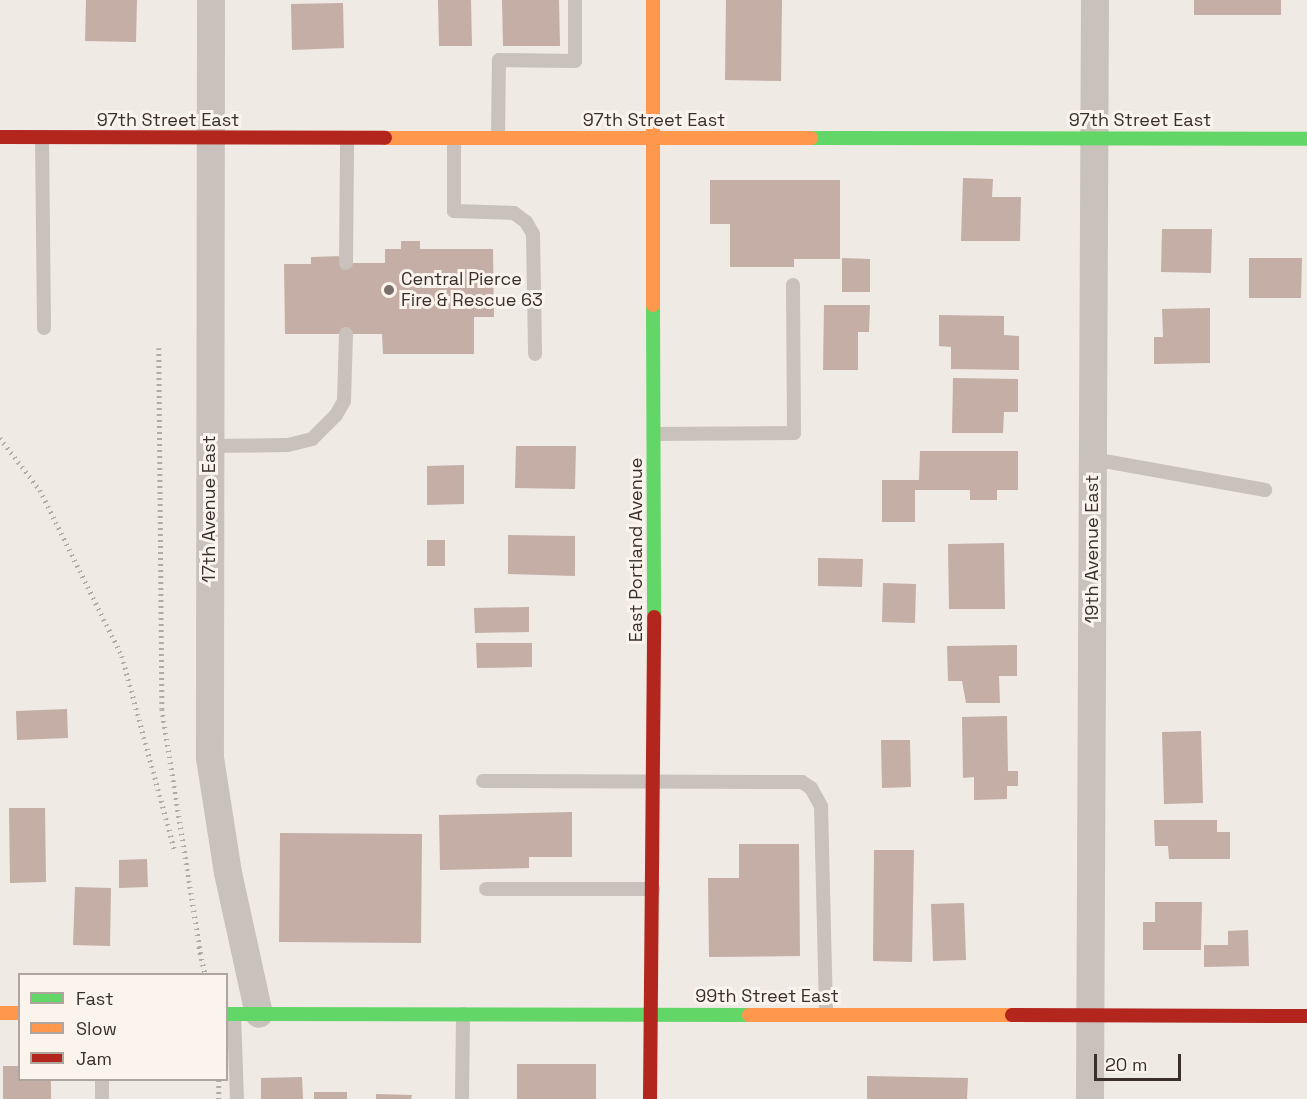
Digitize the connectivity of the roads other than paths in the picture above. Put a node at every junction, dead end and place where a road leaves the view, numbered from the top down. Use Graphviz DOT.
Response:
graph roads {
  1 [pos="212,0"];
  2 [pos="575,0"];
  3 [pos="653,0"];
  4 [pos="1095,0"];
  5 [pos="0,137"];
  6 [pos="42,137"];
  7 [pos="212,138"];
  8 [pos="347,138"];
  9 [pos="454,138"];
  10 [pos="498,138"];
  11 [pos="652,138"];
  12 [pos="1094,138"];
  13 [pos="1307,139"];
  14 [pos="346,263"];
  15 [pos="793,285"];
  16 [pos="44,328"];
  17 [pos="346,334"];
  18 [pos="535,354"];
  19 [pos="654,434"];
  20 [pos="209,446"];
  21 [pos="1093,459"];
  22 [pos="1265,490"];
  23 [pos="483,781"];
  24 [pos="654,782"];
  25 [pos="486,889"];
  26 [pos="653,889"];
  27 [pos="0,1014"];
  28 [pos="18,1014"];
  29 [pos="240,1014"];
  30 [pos="463,1014"];
  31 [pos="652,1014"];
  32 [pos="826,1014"];
  33 [pos="1090,1015"];
  34 [pos="1307,1016"];
  35 [pos="102,1081"];
  36 [pos="102,1099"];
  37 [pos="237,1099"];
  38 [pos="462,1099"];
  39 [pos="650,1099"];
  40 [pos="1090,1099"];
  1 -- 7 [label="street, 17th Avenue East"];
  2 -- 10 [label="lane"];
  3 -- 11 [label="street, East Portland Avenue"];
  4 -- 12 [label="street, 19th Avenue East"];
  5 -- 6 [label="street, 97th Street East"];
  6 -- 7 [label="street, 97th Street East"];
  6 -- 16 [label="lane"];
  7 -- 8 [label="street, 97th Street East"];
  7 -- 20 [label="street, 17th Avenue East"];
  8 -- 9 [label="street, 97th Street East"];
  8 -- 14 [label="lane"];
  9 -- 10 [label="street, 97th Street East"];
  9 -- 18 [label="lane"];
  10 -- 11 [label="street, 97th Street East"];
  11 -- 12 [label="street, 97th Street East"];
  11 -- 19 [label="street, East Portland Avenue"];
  12 -- 13 [label="street, 97th Street East"];
  12 -- 21 [label="street, 19th Avenue East"];
  15 -- 19 [label="lane"];
  17 -- 20 [label="lane"];
  19 -- 24 [label="street, East Portland Avenue"];
  20 -- 29 [label="street, 17th Avenue East"];
  21 -- 22 [label="lane"];
  21 -- 33 [label="street, 19th Avenue East"];
  23 -- 24 [label="lane"];
  24 -- 26 [label="street, East Portland Avenue"];
  24 -- 32 [label="lane"];
  25 -- 26 [label="lane"];
  26 -- 31 [label="street, East Portland Avenue"];
  27 -- 28 [label="street"];
  29 -- 30 [label="street, 99th Street East"];
  29 -- 37 [label="lane"];
  30 -- 31 [label="street, 99th Street East"];
  30 -- 38 [label="lane"];
  31 -- 32 [label="street, 99th Street East"];
  31 -- 39 [label="street, East Portland Avenue"];
  32 -- 33 [label="street, 99th Street East"];
  33 -- 34 [label="street, 99th Street East"];
  33 -- 40 [label="street, 19th Avenue East"];
  35 -- 36 [label="lane"];
}
